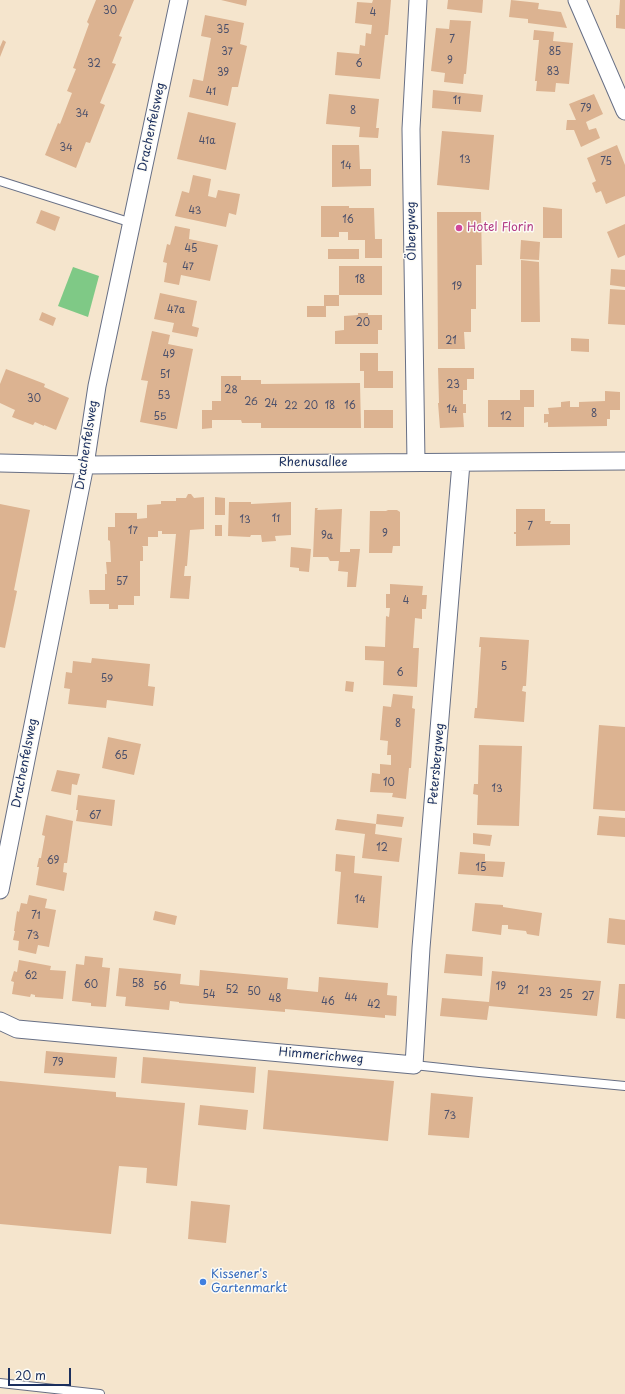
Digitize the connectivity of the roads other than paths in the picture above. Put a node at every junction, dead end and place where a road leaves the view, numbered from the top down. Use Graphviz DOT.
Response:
graph roads {
  1 [pos="179,0"];
  2 [pos="418,0"];
  3 [pos="577,0"];
  4 [pos="625,111"];
  5 [pos="0,181"];
  6 [pos="132,223"];
  7 [pos="625,461"];
  8 [pos="416,462"];
  9 [pos="0,463"];
  10 [pos="461,463"];
  11 [pos="85,465"];
  12 [pos="0,890"];
  13 [pos="0,1021"];
  14 [pos="414,1064"];
  15 [pos="625,1086"];
  16 [pos="0,1383"];
  17 [pos="12,1384"];
  18 [pos="13,1394"];
  19 [pos="100,1394"];
  1 -- 6 [label="street, Drachenfelsweg"];
  2 -- 8 [label="street, Ölbergweg"];
  3 -- 4 [label="street"];
  5 -- 6 [label="lane"];
  6 -- 11 [label="street, Drachenfelsweg"];
  7 -- 10 [label="street, Rhenusallee"];
  8 -- 10 [label="street, Rhenusallee"];
  8 -- 11 [label="street, Rhenusallee"];
  9 -- 11 [label="street, Rhenusallee"];
  10 -- 14 [label="street, Petersbergweg"];
  11 -- 12 [label="street, Drachenfelsweg"];
  13 -- 14 [label="street, Himmerichweg"];
  14 -- 15 [label="lane, Himmerichweg"];
  16 -- 17 [label="lane"];
  17 -- 18 [label="lane"];
  17 -- 19 [label="lane"];
}
